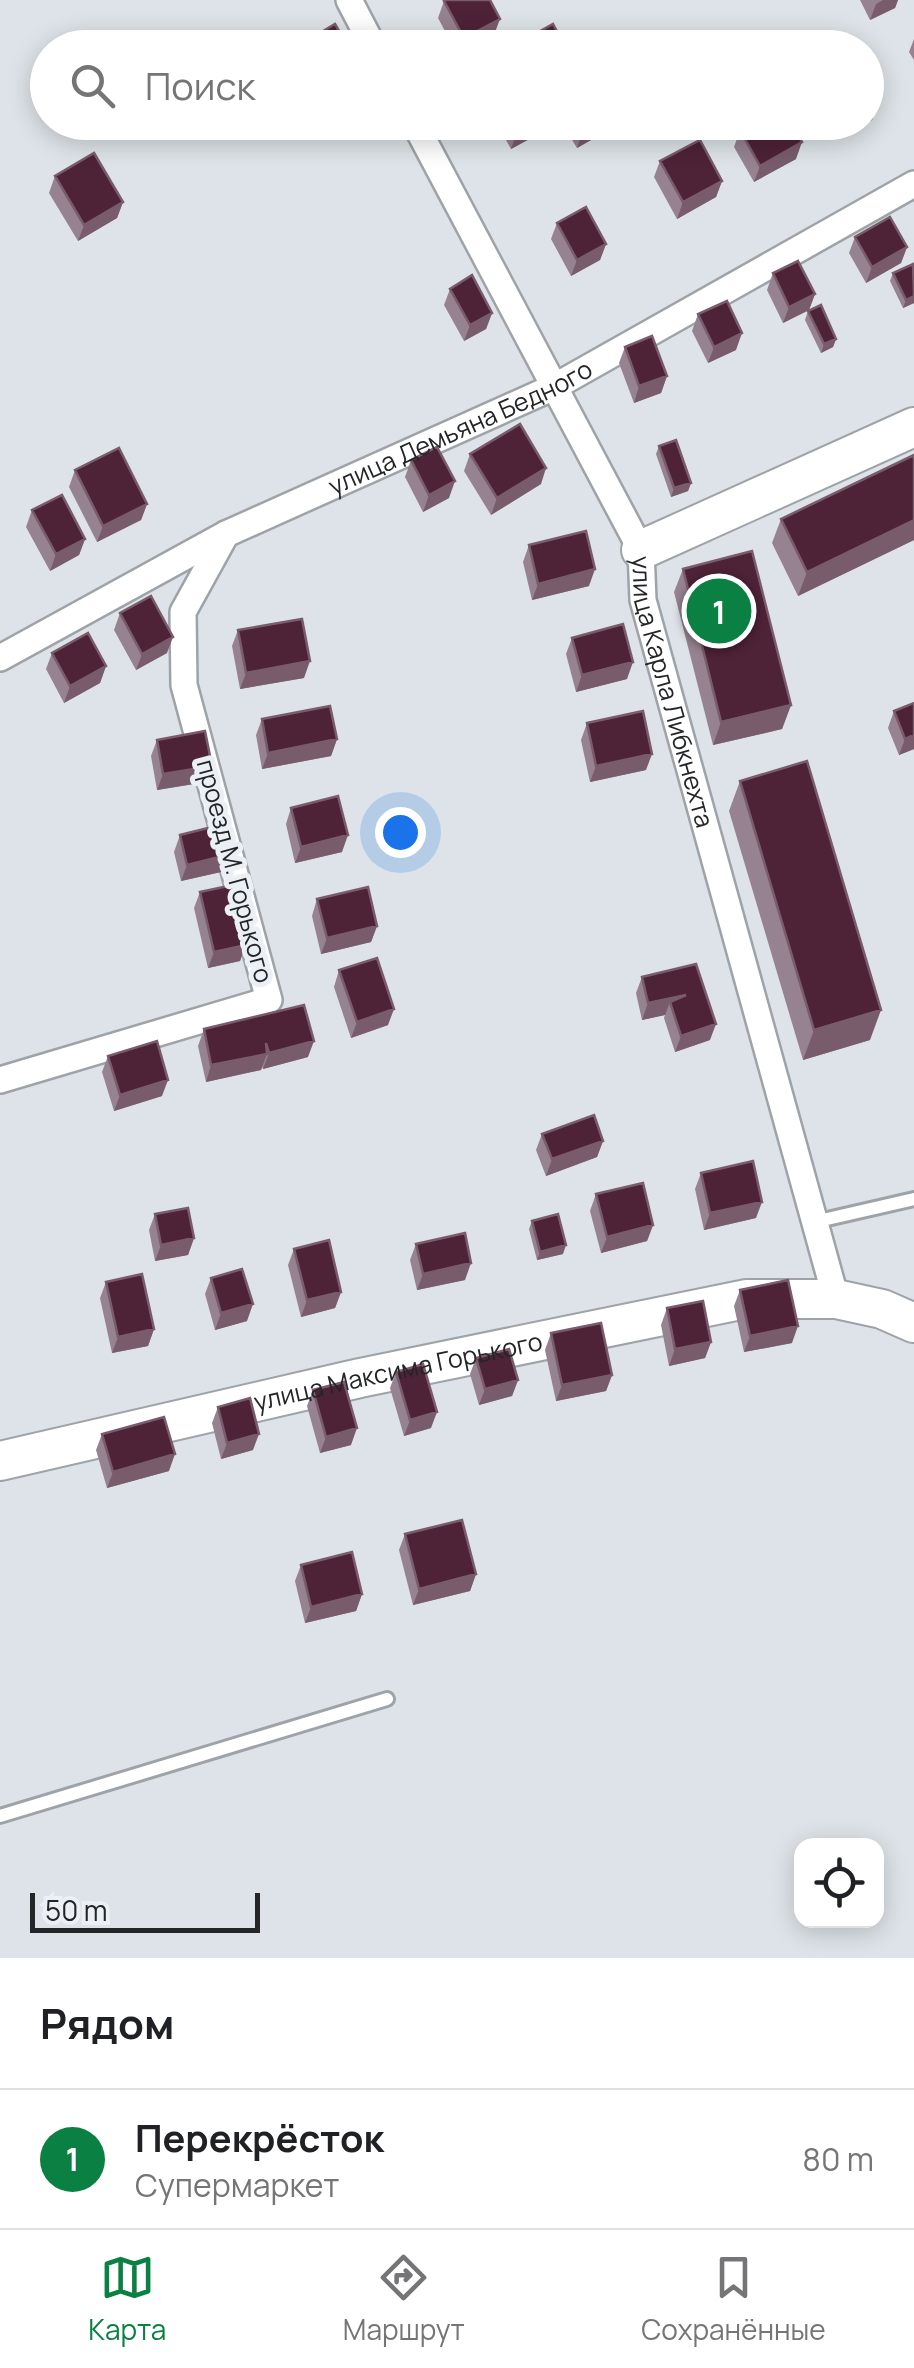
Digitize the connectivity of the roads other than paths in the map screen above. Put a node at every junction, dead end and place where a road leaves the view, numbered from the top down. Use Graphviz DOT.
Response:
graph roads {
  1 [pos="349,0"];
  2 [pos="365,30"];
  3 [pos="423,140"];
  4 [pos="914,184"];
  5 [pos="554,388"];
  6 [pos="914,427"];
  7 [pos="226,534"];
  8 [pos="641,550"];
  9 [pos="0,658"];
  10 [pos="0,1080"];
  11 [pos="914,1199"];
  12 [pos="814,1222"];
  13 [pos="836,1299"];
  14 [pos="914,1323"];
  15 [pos="0,1461"];
  16 [pos="387,1698"];
  17 [pos="0,1816"];
  1 -- 2 [label="street"];
  3 -- 5 [label="street, улица Карла Либкнехта"];
  4 -- 5 [label="street, улица Демьяна Бедного"];
  5 -- 7 [label="street, улица Демьяна Бедного"];
  5 -- 8 [label="street, улица Карла Либкнехта"];
  6 -- 8 [label="street"];
  7 -- 9 [label="street, улица Демьяна Бедного"];
  7 -- 10 [label="street, проезд М. Горького"];
  8 -- 12 [label="street, улица Карла Либкнехта"];
  11 -- 12 [label="lane"];
  12 -- 13 [label="street, улица Карла Либкнехта"];
  13 -- 14 [label="street, улица Максима Горького"];
  13 -- 15 [label="street, улица Максима Горького"];
  16 -- 17 [label="lane"];
}
